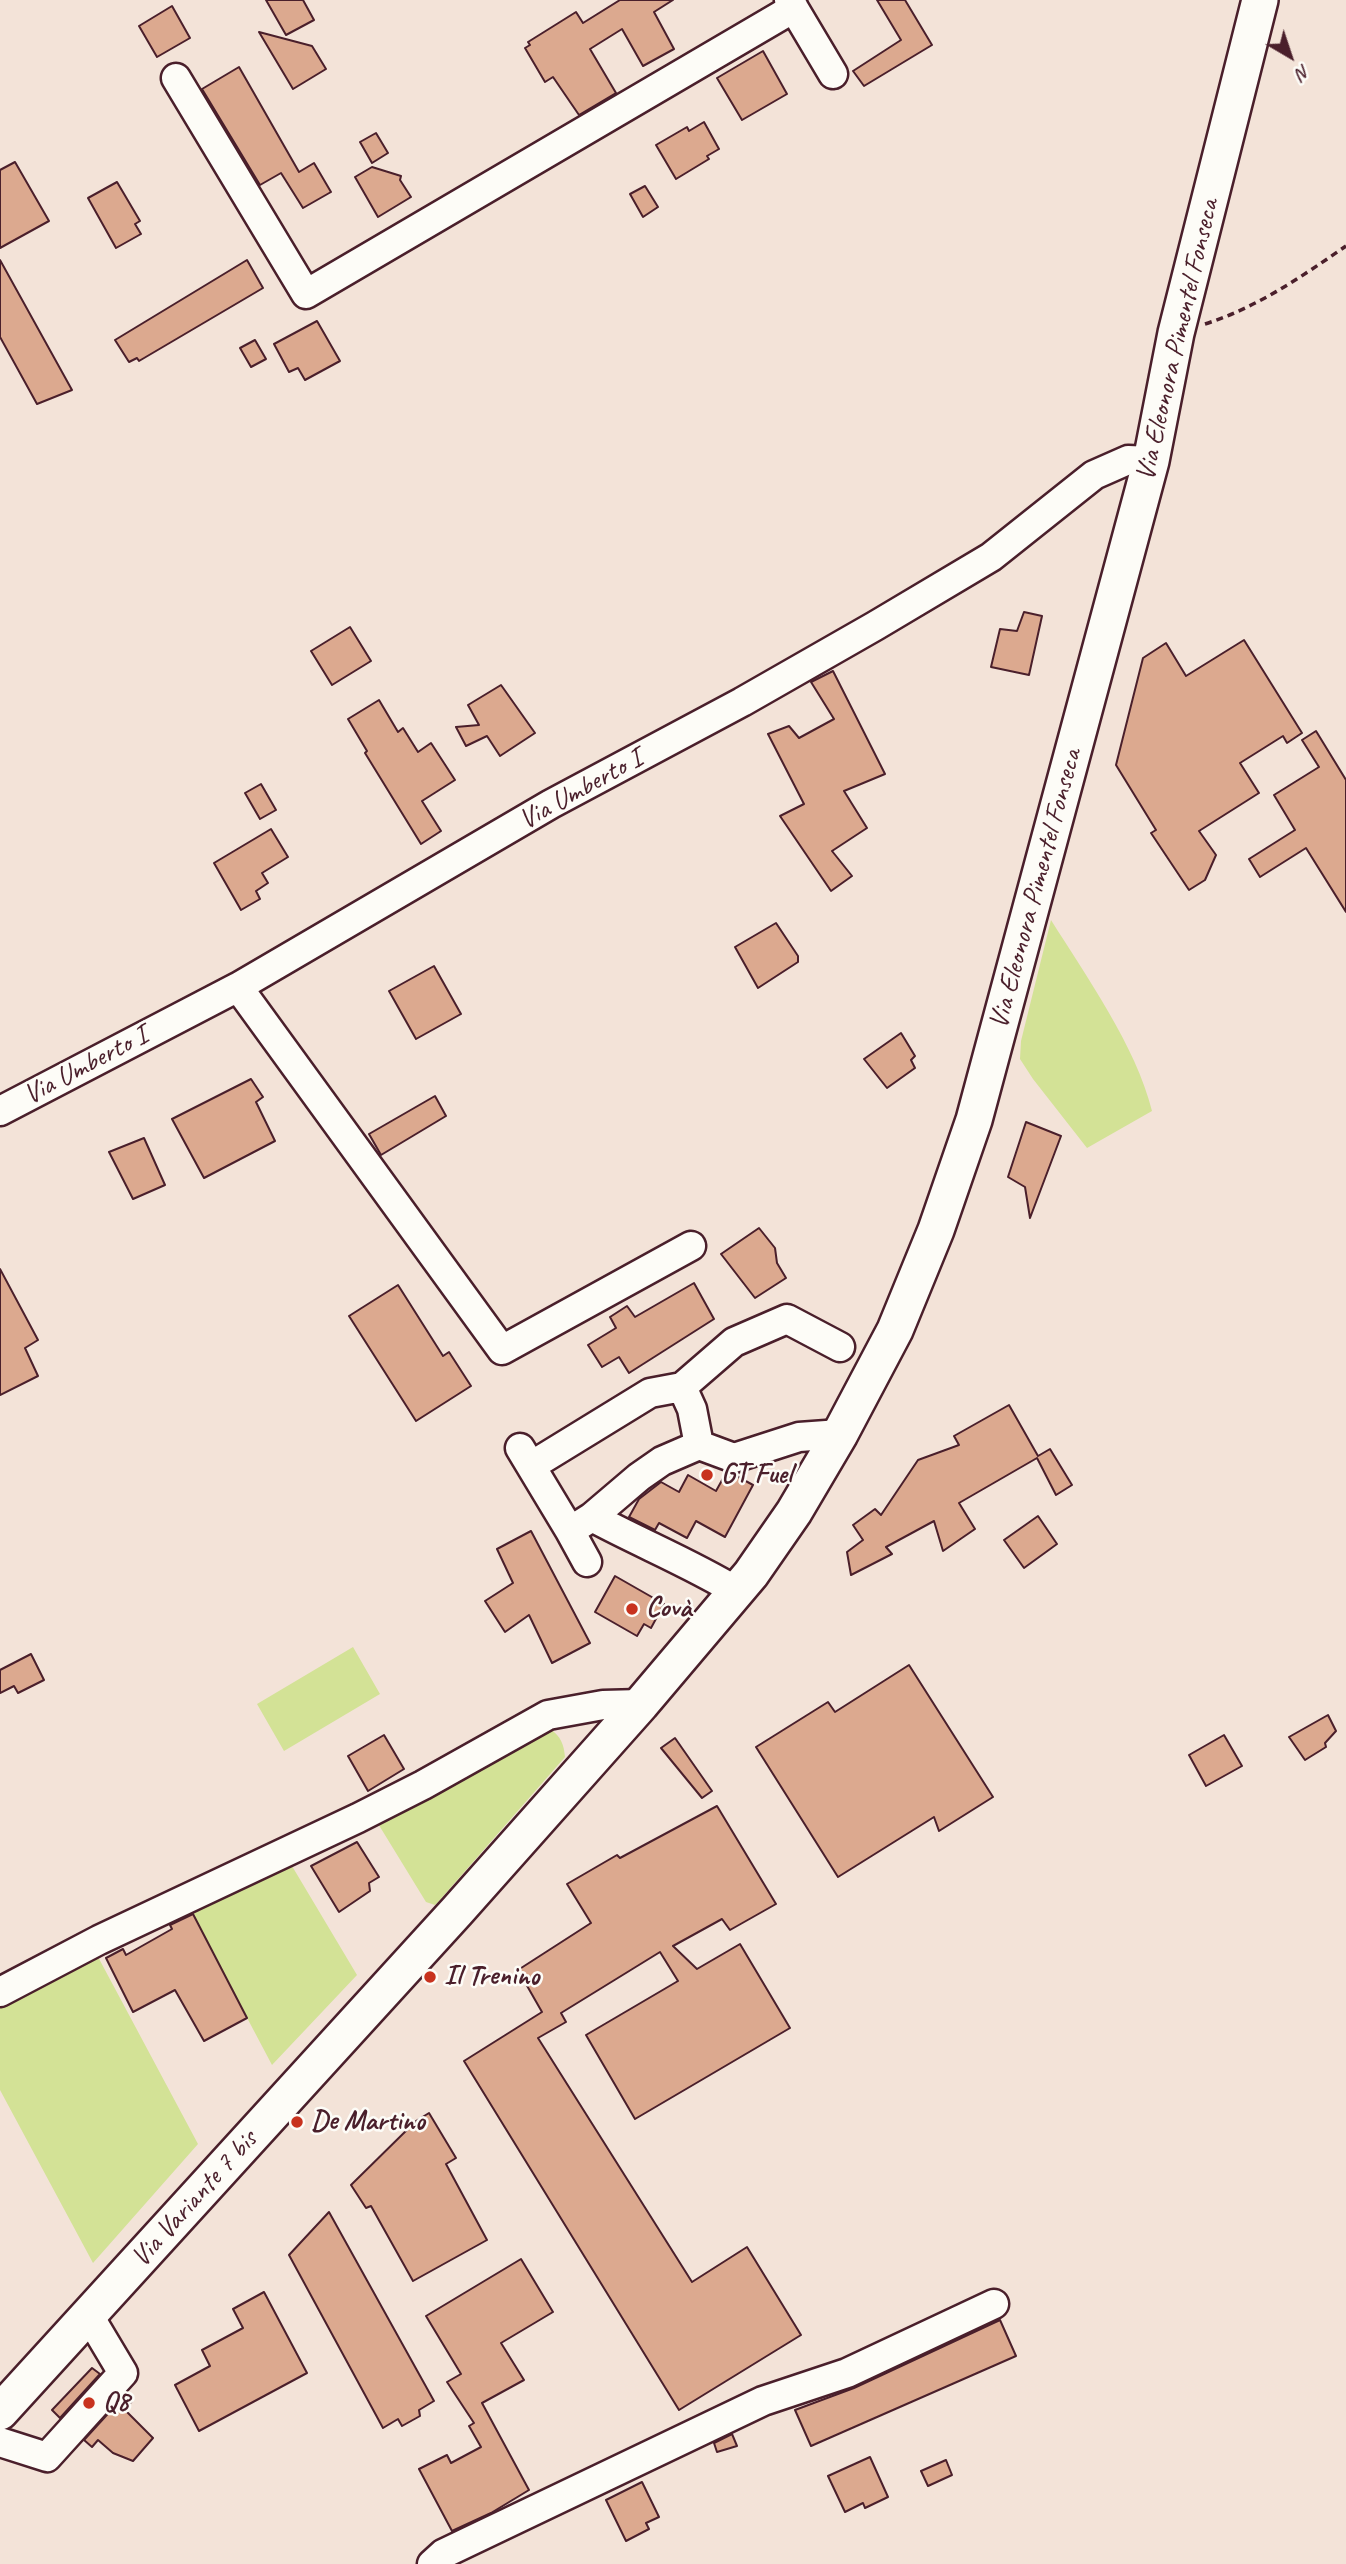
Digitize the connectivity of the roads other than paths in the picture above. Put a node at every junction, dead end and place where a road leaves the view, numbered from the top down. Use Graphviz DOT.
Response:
graph roads {
  1 [pos="1260,0"];
  2 [pos="792,4"];
  3 [pos="833,74"];
  4 [pos="176,78"];
  5 [pos="1151,461"];
  6 [pos="238,987"];
  7 [pos="0,1111"];
  8 [pos="691,1245"];
  9 [pos="840,1347"];
  10 [pos="682,1387"];
  11 [pos="840,1434"];
  12 [pos="699,1445"];
  13 [pos="581,1524"];
  14 [pos="587,1562"];
  15 [pos="736,1591"];
  16 [pos="641,1704"];
  17 [pos="0,1992"];
  18 [pos="994,2304"];
  19 [pos="89,2316"];
  20 [pos="0,2412"];
  21 [pos="0,2442"];
  22 [pos="432,2564"];
  1 -- 5 [label="main road, Via Eleonora Pimentel Fonseca"];
  2 -- 3 [label="street"];
  2 -- 4 [label="street"];
  5 -- 6 [label="street, Via Umberto I"];
  5 -- 11 [label="main road, Via Eleonora Pimentel Fonseca"];
  6 -- 7 [label="street, Via Umberto I"];
  6 -- 8 [label="street"];
  9 -- 10 [label="street"];
  10 -- 12 [label="street"];
  10 -- 13 [label="street"];
  11 -- 12 [label="street"];
  11 -- 15 [label="main road, Via Eleonora Pimentel Fonseca"];
  12 -- 13 [label="street"];
  13 -- 14 [label="street"];
  13 -- 15 [label="street"];
  15 -- 16 [label="main road, Via Eleonora Pimentel Fonseca"];
  16 -- 17 [label="street"];
  16 -- 19 [label="main road, Via Variante 7 bis"];
  18 -- 22 [label="street"];
  19 -- 20 [label="main road, Via Variante 7 bis"];
  19 -- 21 [label="street"];
}
